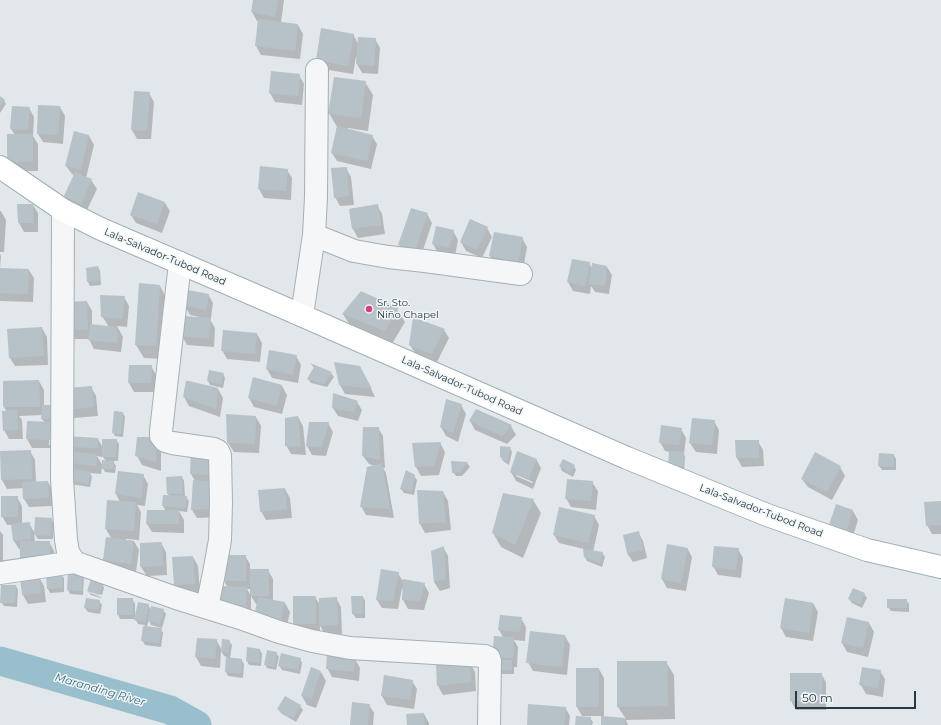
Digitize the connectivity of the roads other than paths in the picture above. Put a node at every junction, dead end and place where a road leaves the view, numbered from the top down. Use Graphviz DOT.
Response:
graph roads {
  1 [pos="317,70"];
  2 [pos="0,167"];
  3 [pos="63,210"];
  4 [pos="314,235"];
  5 [pos="180,263"];
  6 [pos="521,274"];
  7 [pos="302,315"];
  8 [pos="74,562"];
  9 [pos="941,567"];
  10 [pos="0,573"];
  11 [pos="207,608"];
  12 [pos="489,725"];
  1 -- 4 [label="street"];
  2 -- 3 [label="main road, Lala-Salvador-Tubod Road"];
  3 -- 5 [label="main road, Lala-Salvador-Tubod Road"];
  3 -- 8 [label="street"];
  4 -- 6 [label="street"];
  4 -- 7 [label="street"];
  5 -- 7 [label="main road, Lala-Salvador-Tubod Road"];
  5 -- 11 [label="street"];
  7 -- 9 [label="main road, Lala-Salvador-Tubod Road"];
  8 -- 10 [label="street"];
  8 -- 11 [label="street"];
  11 -- 12 [label="street"];
}
